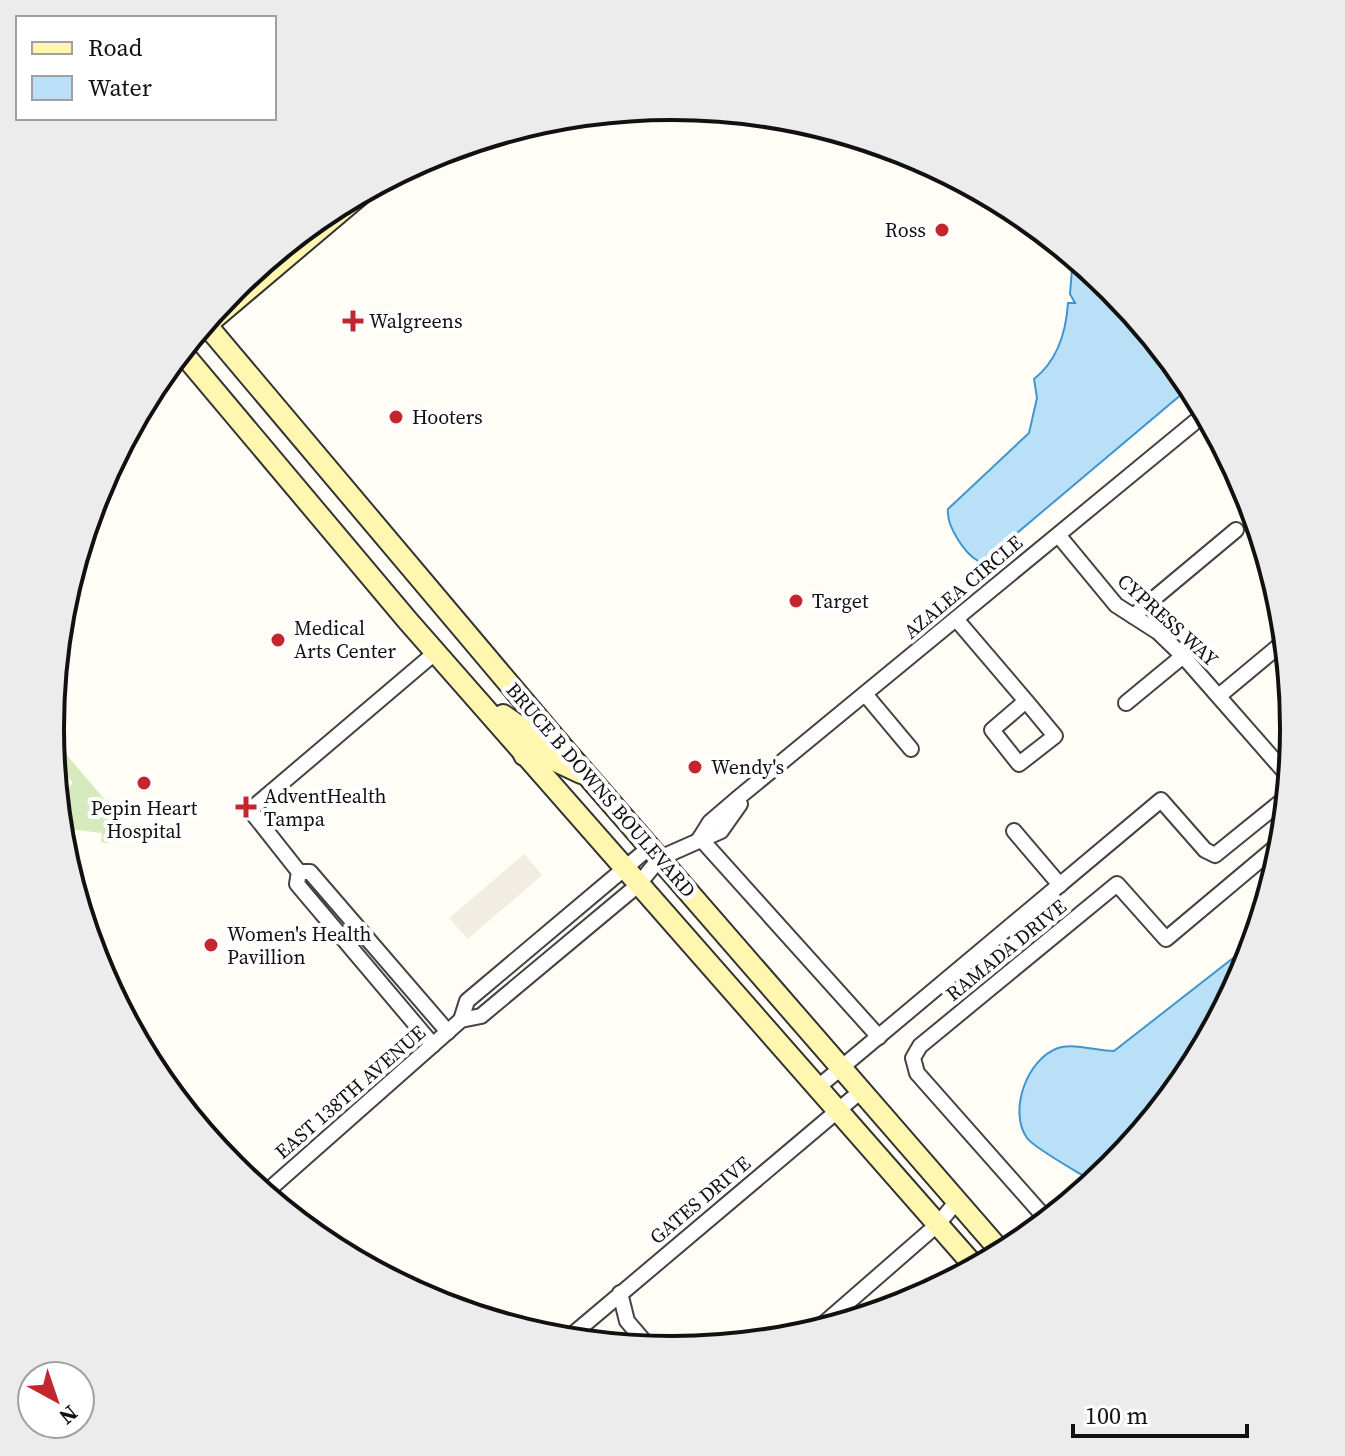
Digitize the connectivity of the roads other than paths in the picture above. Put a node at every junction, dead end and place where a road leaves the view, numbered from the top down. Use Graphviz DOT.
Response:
graph roads {
  1 [pos="208,336"];
  2 [pos="188,360"];
  3 [pos="1197,420"];
  4 [pos="1236,530"];
  5 [pos="1059,536"];
  6 [pos="1133,616"];
  7 [pos="956,619"];
  8 [pos="1276,648"];
  9 [pos="436,652"];
  10 [pos="1183,656"];
  11 [pos="460,680"];
  12 [pos="865,694"];
  13 [pos="1220,695"];
  14 [pos="1026,701"];
  15 [pos="1126,703"];
  16 [pos="559,743"];
  17 [pos="911,749"];
  18 [pos="524,755"];
  19 [pos="1280,766"];
  20 [pos="588,776"];
  21 [pos="747,794"];
  22 [pos="1276,806"];
  23 [pos="721,831"];
  24 [pos="1014,831"];
  25 [pos="700,838"];
  26 [pos="655,853"];
  27 [pos="1267,854"];
  28 [pos="721,859"];
  29 [pos="623,868"];
  30 [pos="299,872"];
  31 [pos="638,885"];
  32 [pos="1060,885"];
  33 [pos="461,1020"];
  34 [pos="448,1032"];
  35 [pos="879,1037"];
  36 [pos="433,1045"];
  37 [pos="841,1069"];
  38 [pos="817,1088"];
  39 [pos="861,1091"];
  40 [pos="836,1111"];
  41 [pos="273,1186"];
  42 [pos="957,1201"];
  43 [pos="1041,1213"];
  44 [pos="938,1224"];
  45 [pos="994,1244"];
  46 [pos="969,1260"];
  47 [pos="620,1293"];
  48 [pos="834,1315"];
  49 [pos="579,1329"];
  50 [pos="639,1335"];
  1 -- 16 [label="main road, BRUCE B DOWNS BOULEVARD"];
  2 -- 9 [label="main road, BRUCE B DOWNS BOULEVARD"];
  3 -- 5 [label="street, AZALEA CIRCLE"];
  4 -- 6 [label="street"];
  5 -- 6 [label="street, CYPRESS WAY"];
  5 -- 7 [label="street, AZALEA CIRCLE"];
  6 -- 10 [label="street, CYPRESS WAY"];
  7 -- 12 [label="street, AZALEA CIRCLE"];
  7 -- 14 [label="street"];
  8 -- 13 [label="street"];
  9 -- 11 [label="main road, BRUCE B DOWNS BOULEVARD"];
  9 -- 30 [label="street"];
  10 -- 13 [label="street, CYPRESS WAY"];
  10 -- 15 [label="street"];
  11 -- 16 [label="main road"];
  11 -- 18 [label="main road, BRUCE B DOWNS BOULEVARD"];
  12 -- 17 [label="street"];
  12 -- 21 [label="street, AZALEA CIRCLE"];
  13 -- 19 [label="street"];
  14 -- 14 [label="street"];
  16 -- 20 [label="main road, BRUCE B DOWNS BOULEVARD"];
  18 -- 20 [label="main road"];
  18 -- 29 [label="main road, BRUCE B DOWNS BOULEVARD"];
  20 -- 26 [label="main road, BRUCE B DOWNS BOULEVARD"];
  21 -- 23 [label="street, AZALEA CIRCLE"];
  21 -- 25 [label="street, AZALEA CIRCLE"];
  22 -- 32 [label="street"];
  23 -- 25 [label="street, AZALEA CIRCLE"];
  23 -- 28 [label="street"];
  24 -- 32 [label="street"];
  25 -- 26 [label="street, AZALEA CIRCLE"];
  25 -- 28 [label="street"];
  26 -- 29 [label="street, EAST 138TH AVENUE"];
  26 -- 31 [label="street, EAST 138TH AVENUE"];
  26 -- 37 [label="main road, BRUCE B DOWNS BOULEVARD"];
  27 -- 43 [label="street, RAMADA DRIVE"];
  28 -- 35 [label="street"];
  29 -- 31 [label="main road, BRUCE B DOWNS BOULEVARD"];
  29 -- 33 [label="street, EAST 138TH AVENUE"];
  30 -- 34 [label="street"];
  30 -- 36 [label="street"];
  31 -- 33 [label="street, EAST 138TH AVENUE"];
  31 -- 38 [label="main road, BRUCE B DOWNS BOULEVARD"];
  32 -- 35 [label="street"];
  33 -- 34 [label="street, EAST 138TH AVENUE"];
  34 -- 36 [label="street, EAST 138TH AVENUE"];
  35 -- 37 [label="street"];
  36 -- 41 [label="street, EAST 138TH AVENUE"];
  37 -- 38 [label="street"];
  37 -- 39 [label="main road, BRUCE B DOWNS BOULEVARD"];
  38 -- 40 [label="main road, BRUCE B DOWNS BOULEVARD"];
  39 -- 40 [label="street, GATES DRIVE"];
  39 -- 42 [label="main road, BRUCE B DOWNS BOULEVARD"];
  40 -- 44 [label="main road, BRUCE B DOWNS BOULEVARD"];
  40 -- 47 [label="street, GATES DRIVE"];
  42 -- 44 [label="street"];
  42 -- 45 [label="main road, BRUCE B DOWNS BOULEVARD"];
  44 -- 46 [label="main road, BRUCE B DOWNS BOULEVARD"];
  44 -- 48 [label="street"];
  47 -- 49 [label="street, GATES DRIVE"];
  47 -- 50 [label="street"];
}
